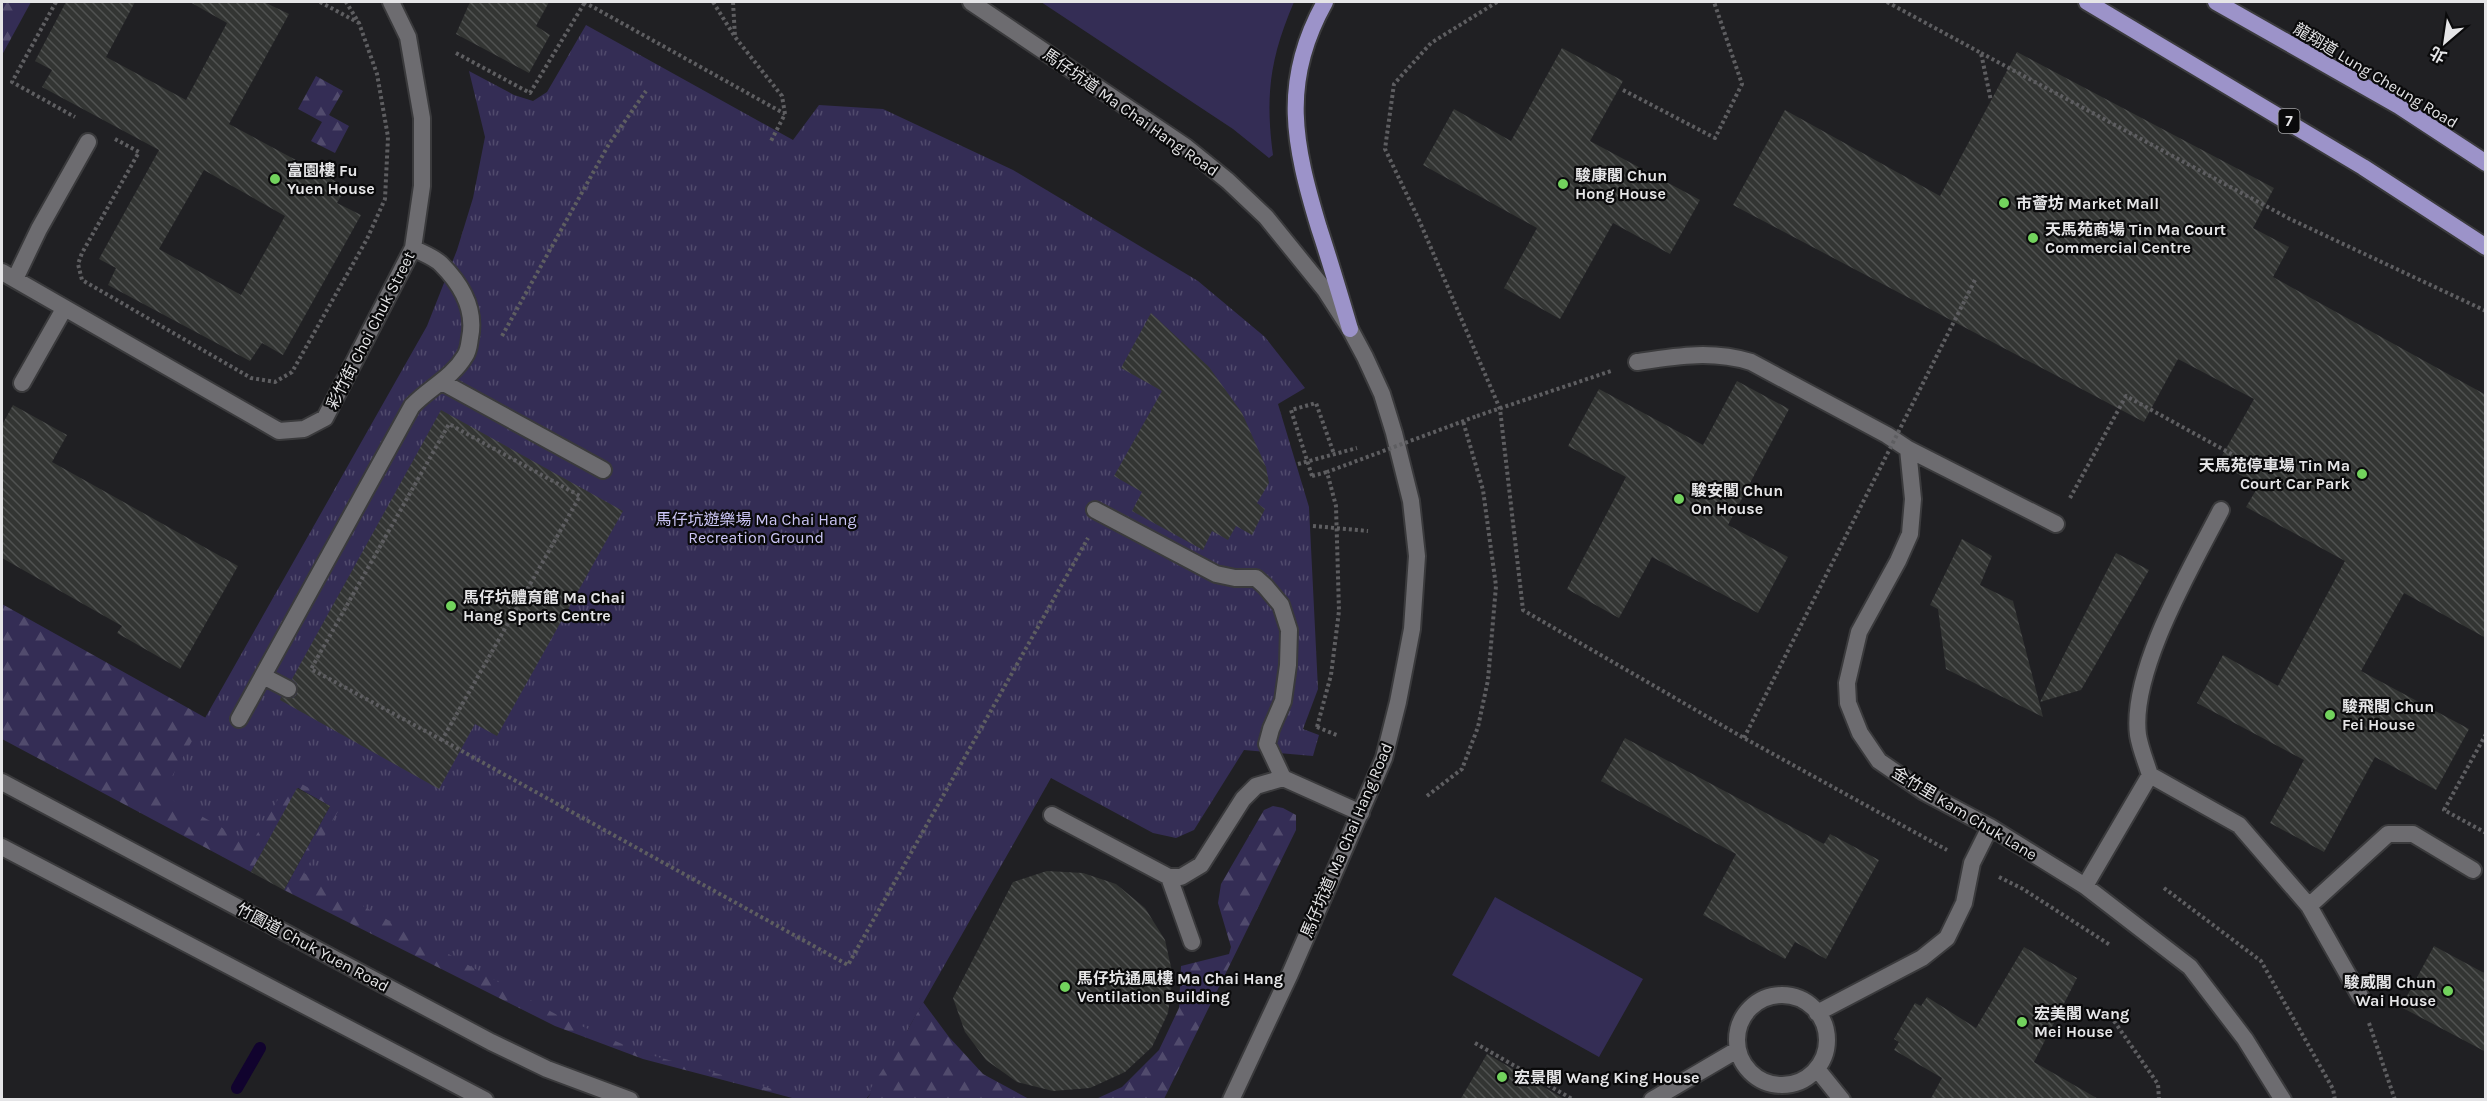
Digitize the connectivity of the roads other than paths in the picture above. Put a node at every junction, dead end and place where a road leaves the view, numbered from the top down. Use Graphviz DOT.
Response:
graph roads {
  1 [pos="391,2"];
  2 [pos="971,2"];
  3 [pos="1324,2"];
  4 [pos="2087,2"];
  5 [pos="2216,2"];
  6 [pos="88,141"];
  7 [pos="2486,163"];
  8 [pos="2486,247"];
  9 [pos="413,248"];
  10 [pos="8,276"];
  11 [pos="64,309"];
  12 [pos="1350,329"];
  13 [pos="1637,362"];
  14 [pos="442,382"];
  15 [pos="22,383"];
  16 [pos="1908,449"];
  17 [pos="603,470"];
  18 [pos="2221,510"];
  19 [pos="1099,512"];
  20 [pos="2056,524"];
  21 [pos="264,676"];
  22 [pos="288,689"];
  23 [pos="239,719"];
  24 [pos="2150,775"];
  25 [pos="1283,778"];
  26 [pos="2,782"];
  27 [pos="1361,813"];
  28 [pos="1052,815"];
  29 [pos="1990,827"];
  30 [pos="2,847"];
  31 [pos="2473,870"];
  32 [pos="1169,877"];
  33 [pos="2085,886"];
  34 [pos="2309,906"];
  35 [pos="1192,942"];
  36 [pos="2360,996"];
  37 [pos="1817,1013"];
  38 [pos="1737,1050"];
  39 [pos="1817,1069"];
  40 [pos="485,1100"];
  41 [pos="630,1100"];
  42 [pos="1231,1100"];
  43 [pos="1652,1100"];
  44 [pos="1842,1100"];
  45 [pos="2283,1100"];
  1 -- 9 [label="main road, 彩竹街 Choi Chuk Street"];
  2 -- 12 [label="main road, 馬仔坑道 Ma Chai Hang Road"];
  3 -- 12 [label="highway"];
  4 -- 8 [label="highway, 7"];
  5 -- 7 [label="highway, 龍翔道 Lung Cheung Road"];
  6 -- 10 [label="main road, 彩竹街 Choi Chuk Street"];
  9 -- 11 [label="main road, 彩竹街 Choi Chuk Street"];
  9 -- 14 [label="main road"];
  10 -- 11 [label="main road, 彩竹街 Choi Chuk Street"];
  11 -- 15 [label="main road"];
  12 -- 27 [label="main road, 馬仔坑道 Ma Chai Hang Road"];
  13 -- 16 [label="main road"];
  14 -- 17 [label="main road"];
  14 -- 21 [label="main road"];
  16 -- 20 [label="main road"];
  16 -- 29 [label="main road, 金竹里 Kam Chuk Lane"];
  18 -- 24 [label="main road"];
  19 -- 25 [label="main road"];
  21 -- 22 [label="main road"];
  21 -- 23 [label="main road"];
  24 -- 33 [label="main road"];
  24 -- 34 [label="main road"];
  25 -- 27 [label="main road"];
  25 -- 32 [label="main road"];
  26 -- 41 [label="main road, 竹園道 Chuk Yuen Road"];
  27 -- 42 [label="main road, 馬仔坑道 Ma Chai Hang Road"];
  28 -- 32 [label="main road"];
  29 -- 33 [label="main road, 金竹里 Kam Chuk Lane"];
  29 -- 37 [label="main road"];
  30 -- 40 [label="main road"];
  31 -- 34 [label="main road"];
  32 -- 35 [label="main road"];
  33 -- 45 [label="main road, 金竹里 Kam Chuk Lane"];
  34 -- 36 [label="main road"];
  37 -- 38 [label="main road"];
  37 -- 39 [label="main road"];
  38 -- 39 [label="main road"];
  38 -- 43 [label="main road"];
  39 -- 44 [label="main road"];
}
